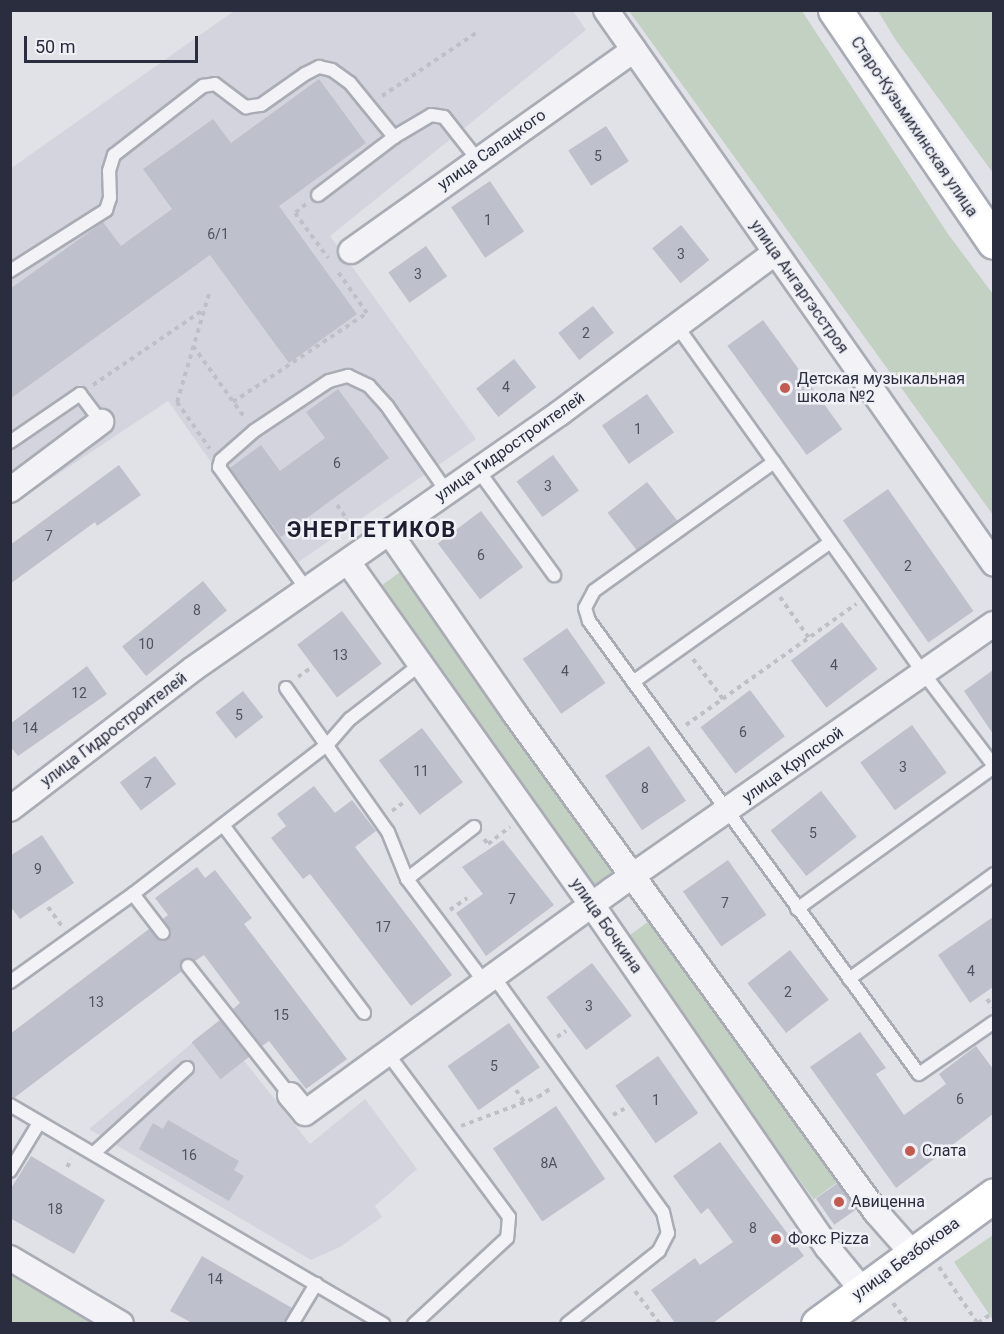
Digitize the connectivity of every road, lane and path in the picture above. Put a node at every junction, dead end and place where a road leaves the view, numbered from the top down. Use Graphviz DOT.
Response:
graph roads {
  1 [pos="606,10"];
  2 [pos="835,10"];
  3 [pos="479,31"];
  4 [pos="634,50"];
  5 [pos="369,105"];
  6 [pos="394,136"];
  7 [pos="478,160"];
  8 [pos="318,195"];
  9 [pos="993,242"];
  10 [pos="351,251"];
  11 [pos="775,253"];
  12 [pos="10,272"];
  13 [pos="209,294"];
  14 [pos="204,309"];
  15 [pos="677,326"];
  16 [pos="193,346"];
  17 [pos="80,394"];
  18 [pos="101,422"];
  19 [pos="10,442"];
  20 [pos="220,462"];
  21 [pos="774,462"];
  22 [pos="478,470"];
  23 [pos="10,490"];
  24 [pos="447,492"];
  25 [pos="337,505"];
  26 [pos="389,532"];
  27 [pos="360,536"];
  28 [pos="831,543"];
  29 [pos="348,562"];
  30 [pos="993,564"];
  31 [pos="554,575"];
  32 [pos="771,585"];
  33 [pos="307,590"];
  34 [pos="869,596"];
  35 [pos="993,624"];
  36 [pos="809,638"];
  37 [pos="684,646"];
  38 [pos="421,664"];
  39 [pos="924,674"];
  40 [pos="633,682"];
  41 [pos="286,688"];
  42 [pos="723,699"];
  43 [pos="671,736"];
  44 [pos="328,744"];
  45 [pos="993,766"];
  46 [pos="10,809"];
  47 [pos="726,812"];
  48 [pos="223,825"];
  49 [pos="474,827"];
  50 [pos="502,834"];
  51 [pos="488,844"];
  52 [pos="993,874"];
  53 [pos="633,877"];
  54 [pos="407,879"];
  55 [pos="133,894"];
  56 [pos="592,905"];
  57 [pos="797,909"];
  58 [pos="163,933"];
  59 [pos="189,966"];
  60 [pos="490,980"];
  61 [pos="849,980"];
  62 [pos="10,982"];
  63 [pos="364,1014"];
  64 [pos="993,1022"];
  65 [pos="388,1054"];
  66 [pos="187,1068"];
  67 [pos="567,1078"];
  68 [pos="516,1090"];
  69 [pos="290,1095"];
  70 [pos="524,1102"];
  71 [pos="10,1106"];
  72 [pos="39,1123"];
  73 [pos="446,1132"];
  74 [pos="94,1153"];
  75 [pos="10,1171"];
  76 [pos="993,1195"];
  77 [pos="923,1256"];
  78 [pos="10,1258"];
  79 [pos="625,1277"];
  80 [pos="316,1284"];
  81 [pos="875,1292"];
  82 [pos="993,1312"];
  83 [pos="121,1323"];
  84 [pos="292,1323"];
  85 [pos="384,1323"];
  86 [pos="414,1323"];
  87 [pos="567,1323"];
  88 [pos="660,1323"];
  89 [pos="818,1323"];
  90 [pos="909,1323"];
  91 [pos="978,1323"];
  1 -- 4 [label="street, улица Ангаргэсстроя"];
  2 -- 9 [label="main road, Старо-Кузьмихинская улица"];
  3 -- 5 [label="path"];
  4 -- 7 [label="street, улица Салацкого"];
  4 -- 11 [label="street, улица Ангаргэсстроя"];
  5 -- 6 [label="lane"];
  5 -- 12 [label="lane"];
  6 -- 7 [label="lane"];
  6 -- 8 [label="lane"];
  7 -- 10 [label="street, улица Салацкого"];
  8 -- 16 [label="path"];
  11 -- 15 [label="street, улица Гидростроителей"];
  11 -- 30 [label="street, улица Ангаргэсстроя"];
  13 -- 14 [label="path"];
  14 -- 16 [label="path"];
  14 -- 17 [label="path"];
  15 -- 21 [label="lane"];
  15 -- 22 [label="street, улица Гидростроителей"];
  16 -- 20 [label="path"];
  17 -- 18 [label="lane"];
  17 -- 19 [label="lane"];
  18 -- 23 [label="street"];
  20 -- 24 [label="lane"];
  20 -- 33 [label="lane"];
  21 -- 28 [label="lane"];
  21 -- 40 [label="lane"];
  22 -- 24 [label="street, улица Гидростроителей"];
  22 -- 31 [label="lane"];
  24 -- 26 [label="street, улица Гидростроителей"];
  25 -- 27 [label="path"];
  26 -- 29 [label="street, улица Гидростроителей"];
  26 -- 53 [label="street"];
  28 -- 32 [label="lane"];
  28 -- 34 [label="lane"];
  29 -- 33 [label="street, улица Гидростроителей"];
  29 -- 38 [label="street, улица Бочкина"];
  32 -- 36 [label="path"];
  32 -- 37 [label="lane"];
  33 -- 46 [label="street, улица Гидростроителей"];
  34 -- 36 [label="path"];
  34 -- 39 [label="lane"];
  35 -- 39 [label="street, улица Крупской"];
  36 -- 42 [label="path"];
  37 -- 40 [label="lane"];
  37 -- 42 [label="path"];
  38 -- 44 [label="lane"];
  38 -- 56 [label="street, улица Бочкина"];
  39 -- 45 [label="lane"];
  39 -- 47 [label="street, улица Крупской"];
  40 -- 43 [label="lane"];
  41 -- 44 [label="lane"];
  42 -- 43 [label="path"];
  43 -- 47 [label="lane"];
  44 -- 48 [label="lane"];
  44 -- 54 [label="lane"];
  45 -- 57 [label="lane"];
  47 -- 53 [label="street, улица Крупской"];
  47 -- 57 [label="lane"];
  48 -- 55 [label="lane"];
  48 -- 63 [label="lane"];
  49 -- 54 [label="lane"];
  50 -- 51 [label="path"];
  52 -- 61 [label="lane"];
  53 -- 56 [label="street, улица Крупской"];
  53 -- 77 [label="street"];
  54 -- 60 [label="lane"];
  55 -- 58 [label="lane"];
  55 -- 62 [label="lane"];
  56 -- 60 [label="street, улица Крупской"];
  56 -- 81 [label="street, улица Бочкина"];
  57 -- 61 [label="lane"];
  59 -- 69 [label="lane"];
  60 -- 65 [label="street, улица Крупской"];
  60 -- 67 [label="lane"];
  61 -- 64 [label="lane"];
  65 -- 69 [label="street, улица Крупской"];
  65 -- 73 [label="lane"];
  66 -- 74 [label="lane"];
  67 -- 70 [label="path"];
  67 -- 79 [label="lane"];
  68 -- 70 [label="path"];
  70 -- 73 [label="path"];
  71 -- 72 [label="lane"];
  72 -- 74 [label="lane"];
  72 -- 75 [label="lane"];
  73 -- 86 [label="lane"];
  74 -- 80 [label="lane"];
  76 -- 77 [label="main road, улица Безбокова"];
  77 -- 81 [label="main road, улица Безбокова"];
  77 -- 91 [label="path"];
  78 -- 83 [label="street"];
  79 -- 87 [label="lane"];
  79 -- 88 [label="path"];
  80 -- 84 [label="lane"];
  80 -- 85 [label="lane"];
  81 -- 89 [label="main road, улица Безбокова"];
  81 -- 90 [label="path"];
  82 -- 91 [label="path"];
}
